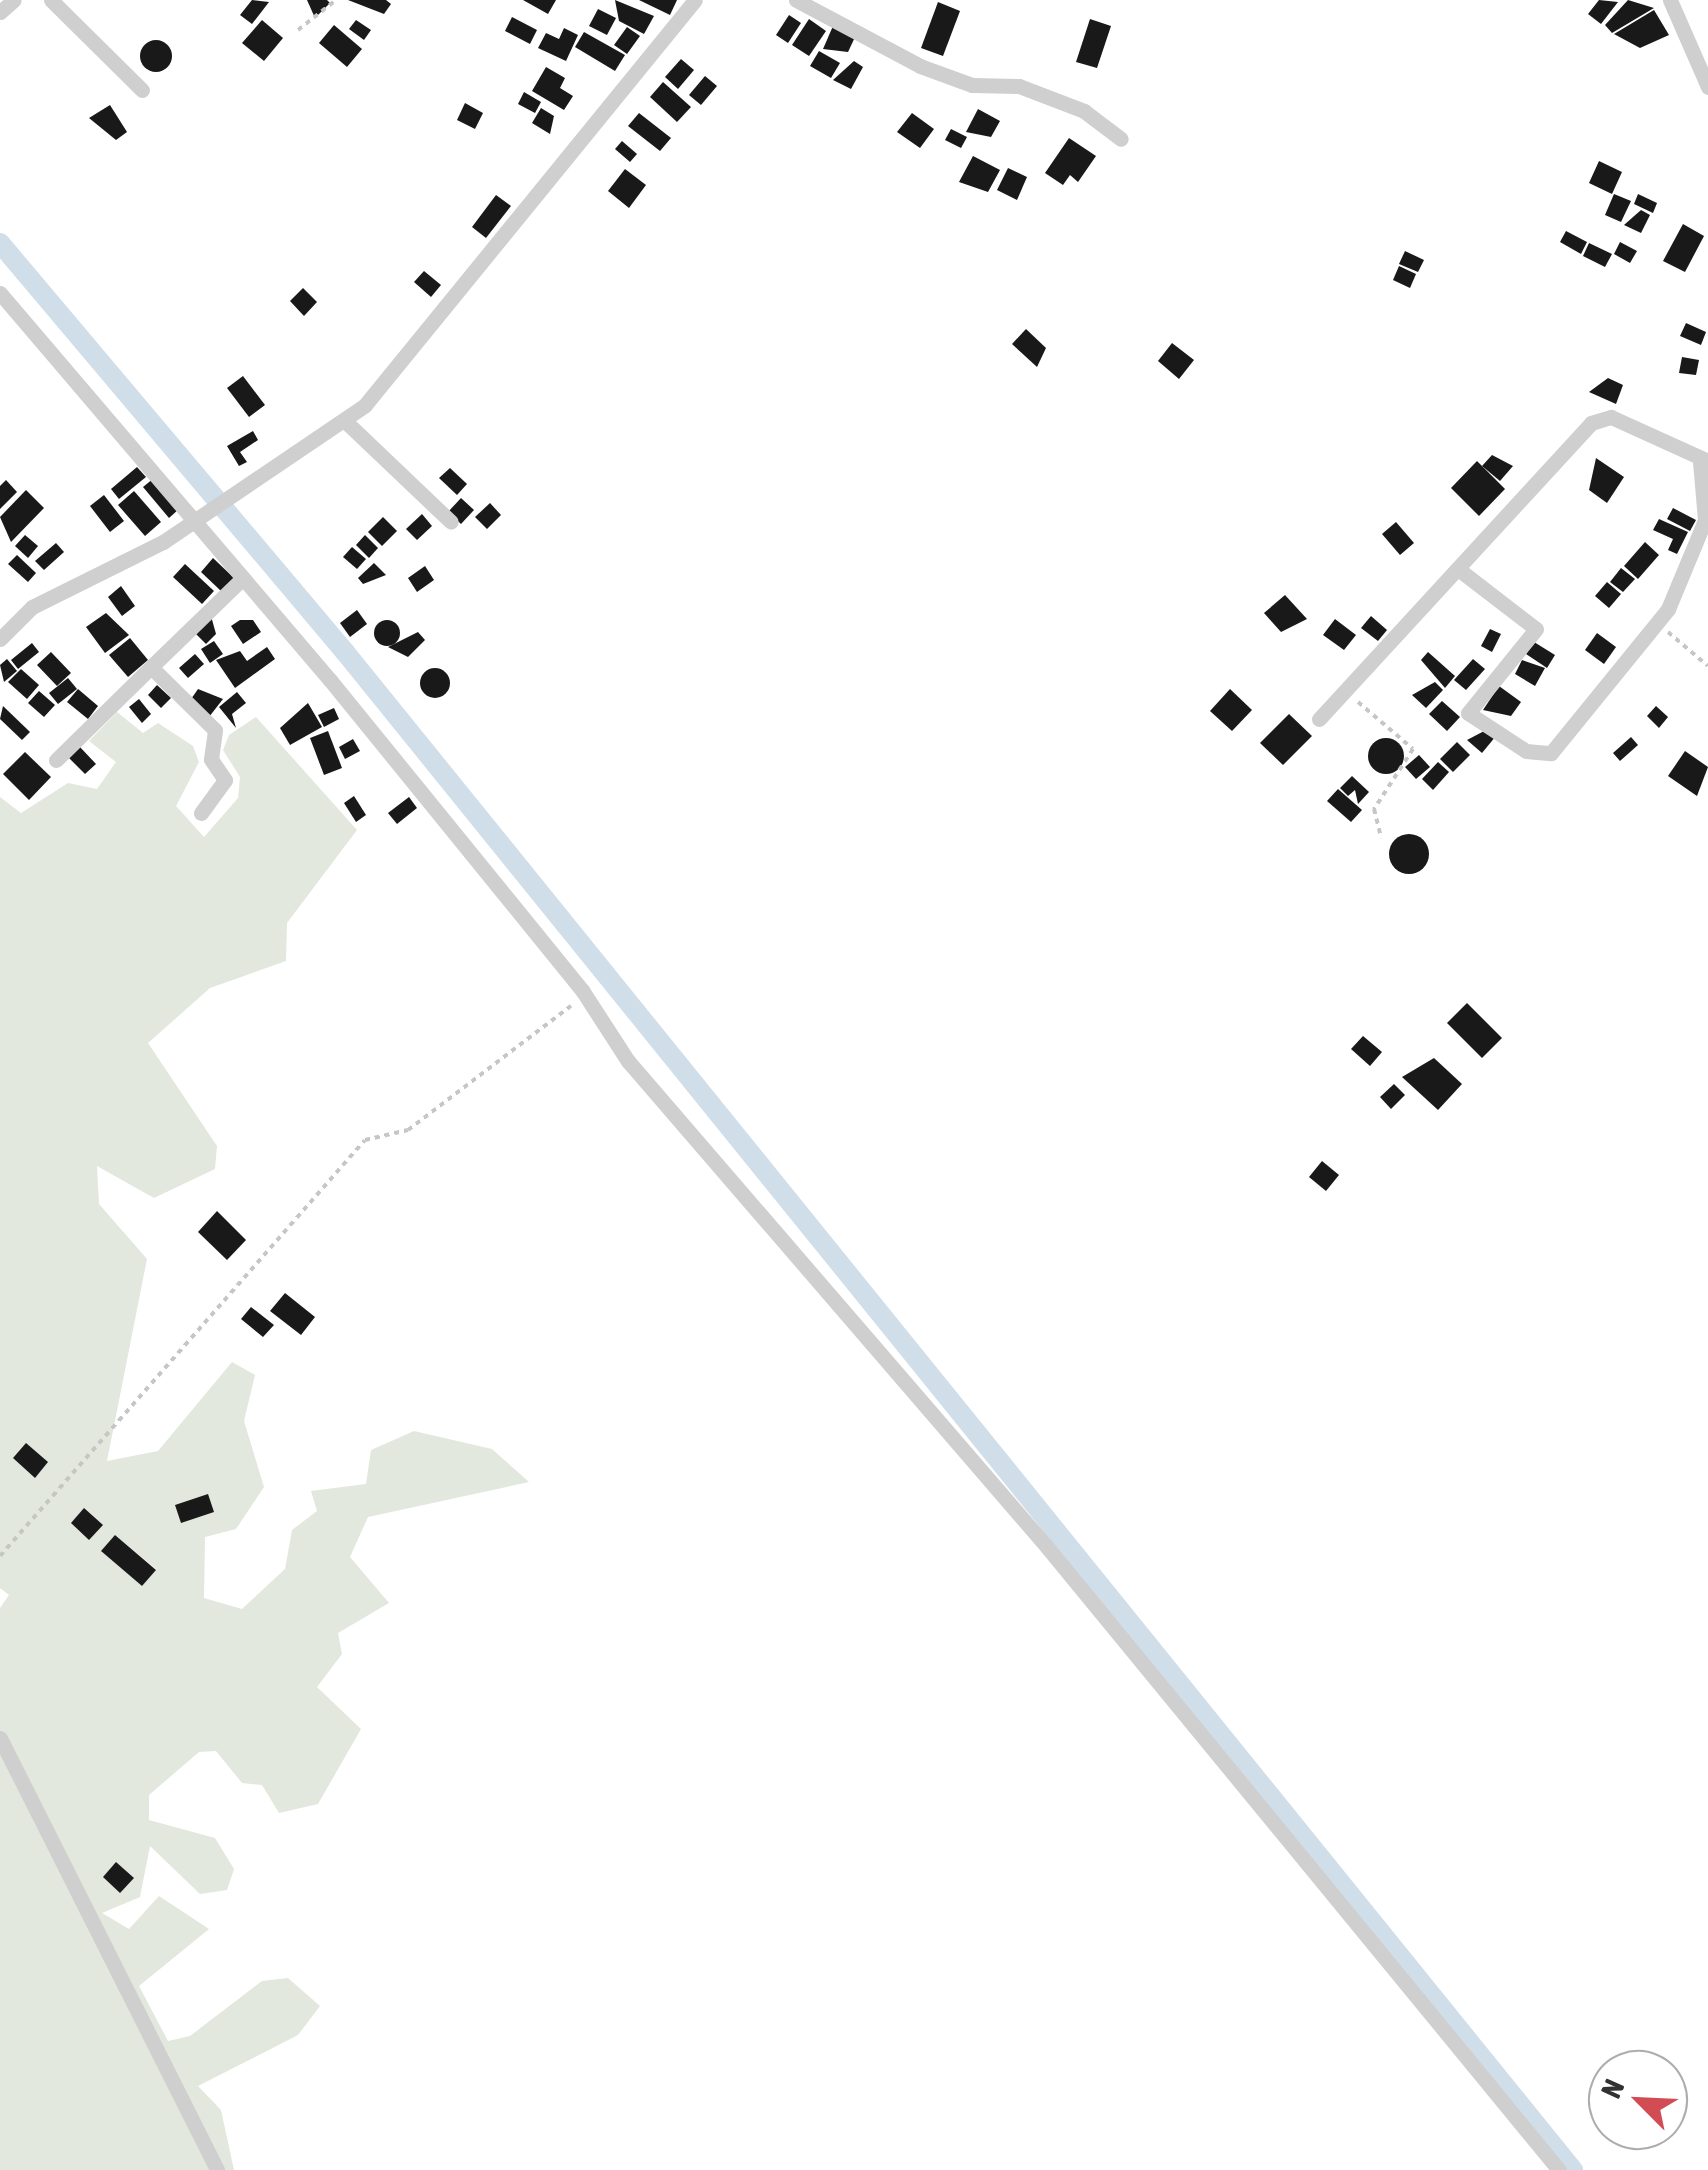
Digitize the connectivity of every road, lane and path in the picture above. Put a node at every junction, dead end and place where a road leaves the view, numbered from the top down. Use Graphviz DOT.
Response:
graph roads {
  1 [pos="14,0"];
  2 [pos="51,0"];
  3 [pos="336,0"];
  4 [pos="695,0"];
  5 [pos="796,0"];
  6 [pos="1670,0"];
  7 [pos="0,12"];
  8 [pos="298,30"];
  9 [pos="1708,86"];
  10 [pos="142,90"];
  11 [pos="1121,140"];
  12 [pos="0,293"];
  13 [pos="345,421"];
  14 [pos="1704,462"];
  15 [pos="202,514"];
  16 [pos="450,522"];
  17 [pos="1462,572"];
  18 [pos="244,578"];
  19 [pos="1657,622"];
  20 [pos="0,639"];
  21 [pos="1708,666"];
  22 [pos="151,667"];
  23 [pos="1348,692"];
  24 [pos="1318,719"];
  25 [pos="56,760"];
  26 [pos="201,813"];
  27 [pos="1381,838"];
  28 [pos="582,990"];
  29 [pos="0,1556"];
  30 [pos="0,1738"];
  31 [pos="218,2170"];
  32 [pos="1558,2170"];
  1 -- 7 [label="street"];
  2 -- 10 [label="street"];
  3 -- 8 [label="path"];
  4 -- 13 [label="street"];
  5 -- 11 [label="street"];
  6 -- 9 [label="street"];
  12 -- 15 [label="street"];
  13 -- 15 [label="street"];
  13 -- 16 [label="street"];
  14 -- 17 [label="street"];
  14 -- 19 [label="street"];
  15 -- 18 [label="street"];
  15 -- 20 [label="street"];
  17 -- 19 [label="street"];
  17 -- 23 [label="street"];
  18 -- 22 [label="street"];
  18 -- 28 [label="street"];
  19 -- 21 [label="path"];
  22 -- 25 [label="street"];
  22 -- 26 [label="street"];
  23 -- 24 [label="street"];
  23 -- 27 [label="path"];
  28 -- 29 [label="path"];
  28 -- 32 [label="street"];
  30 -- 31 [label="street"];
}
